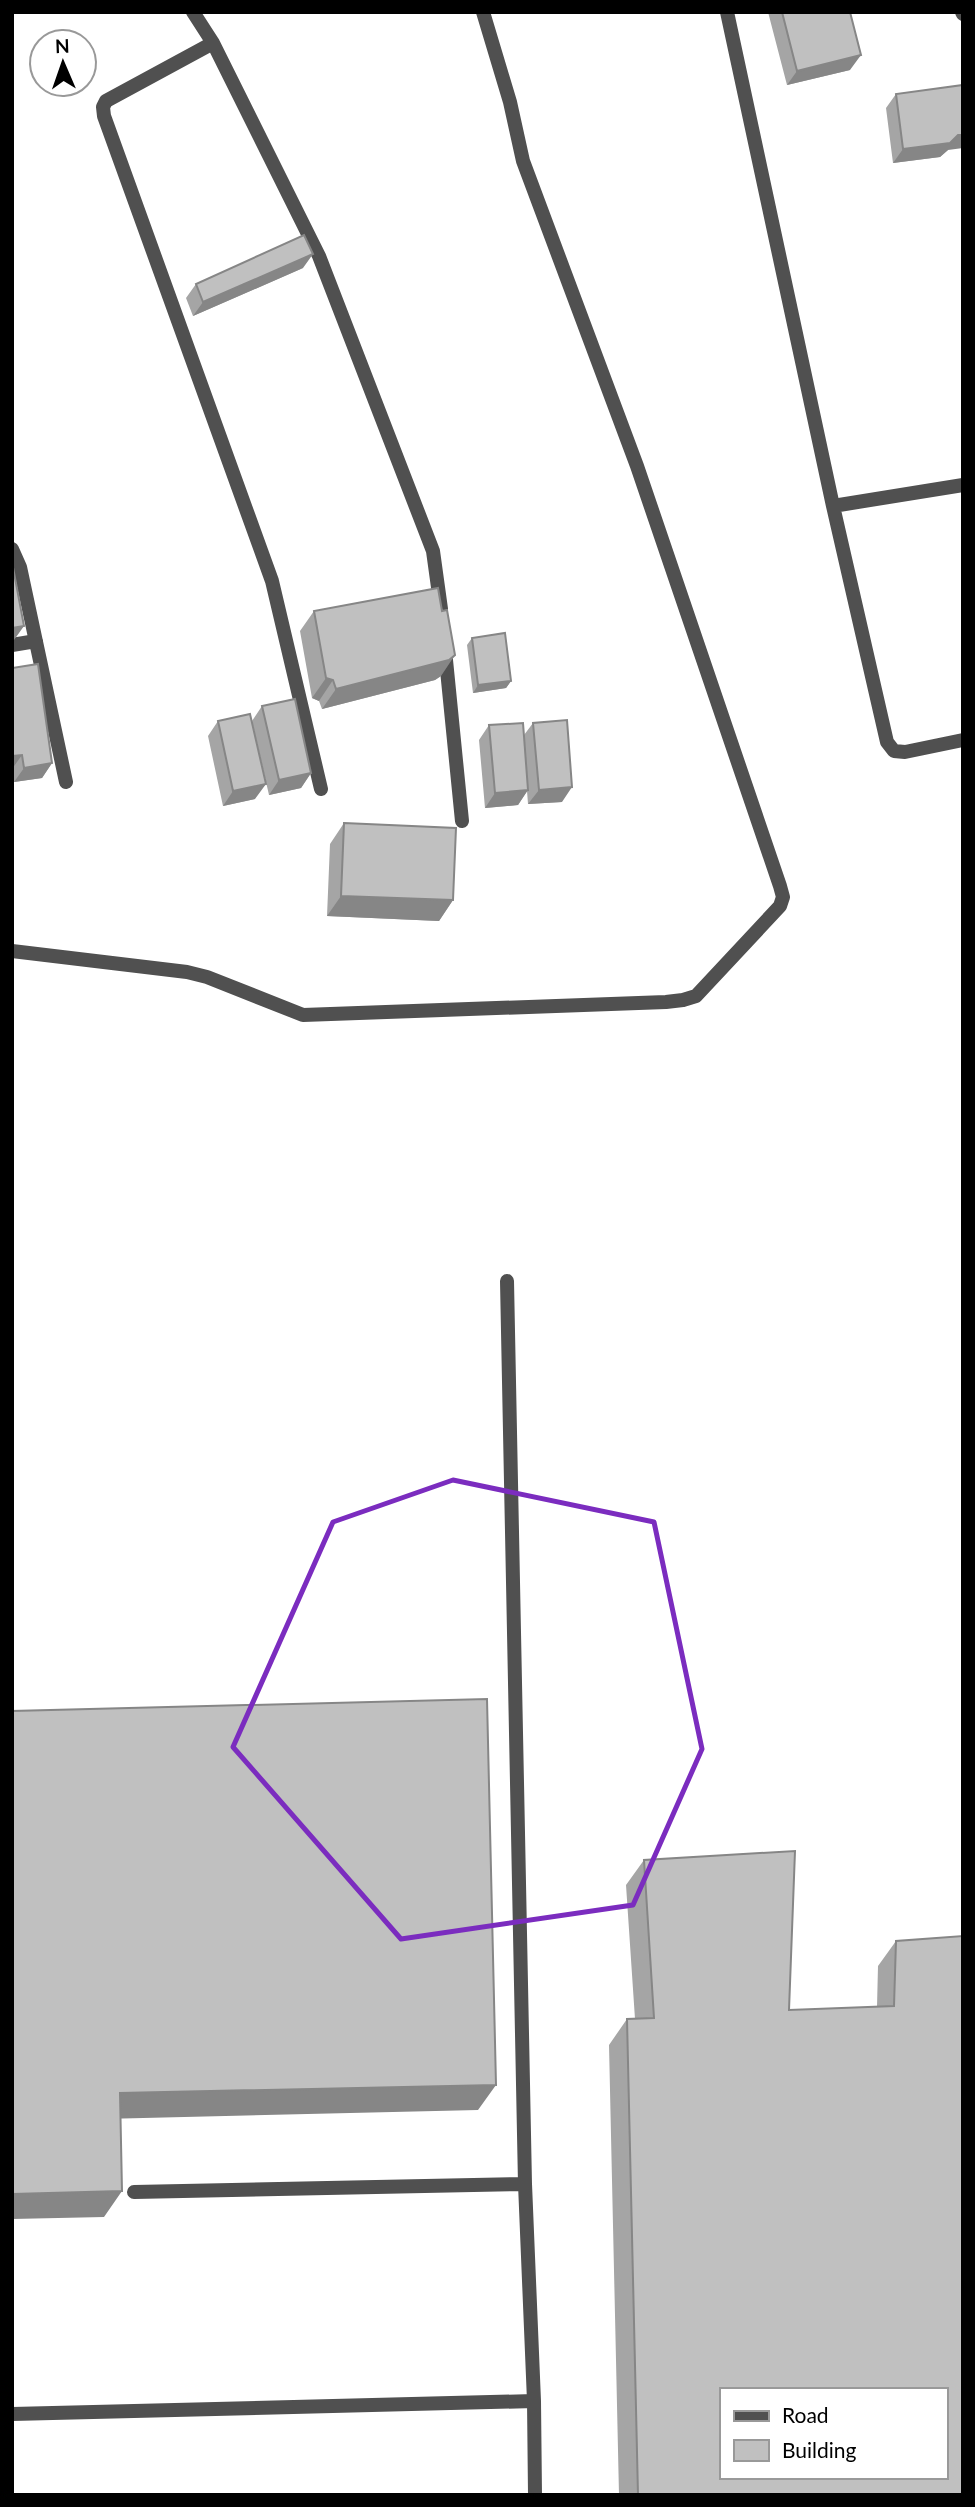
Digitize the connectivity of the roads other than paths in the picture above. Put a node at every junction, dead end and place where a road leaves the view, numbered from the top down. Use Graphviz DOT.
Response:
graph roads {
  1 [pos="193,12"];
  2 [pos="483,12"];
  3 [pos="727,12"];
  4 [pos="213,43"];
  5 [pos="963,485"];
  6 [pos="833,506"];
  7 [pos="12,550"];
  8 [pos="36,641"];
  9 [pos="12,645"];
  10 [pos="963,740"];
  11 [pos="66,782"];
  12 [pos="321,789"];
  13 [pos="462,821"];
  14 [pos="12,951"];
  15 [pos="507,1281"];
  16 [pos="525,2184"];
  17 [pos="134,2192"];
  18 [pos="534,2401"];
  19 [pos="12,2414"];
  20 [pos="535,2495"];
  1 -- 4 [label="street"];
  2 -- 14 [label="street"];
  3 -- 6 [label="street"];
  4 -- 12 [label="street"];
  4 -- 13 [label="street"];
  5 -- 6 [label="street"];
  6 -- 10 [label="street"];
  7 -- 8 [label="street"];
  8 -- 9 [label="street"];
  8 -- 11 [label="street"];
  15 -- 16 [label="street"];
  16 -- 17 [label="street"];
  16 -- 18 [label="street"];
  18 -- 19 [label="street"];
  18 -- 20 [label="street"];
}
